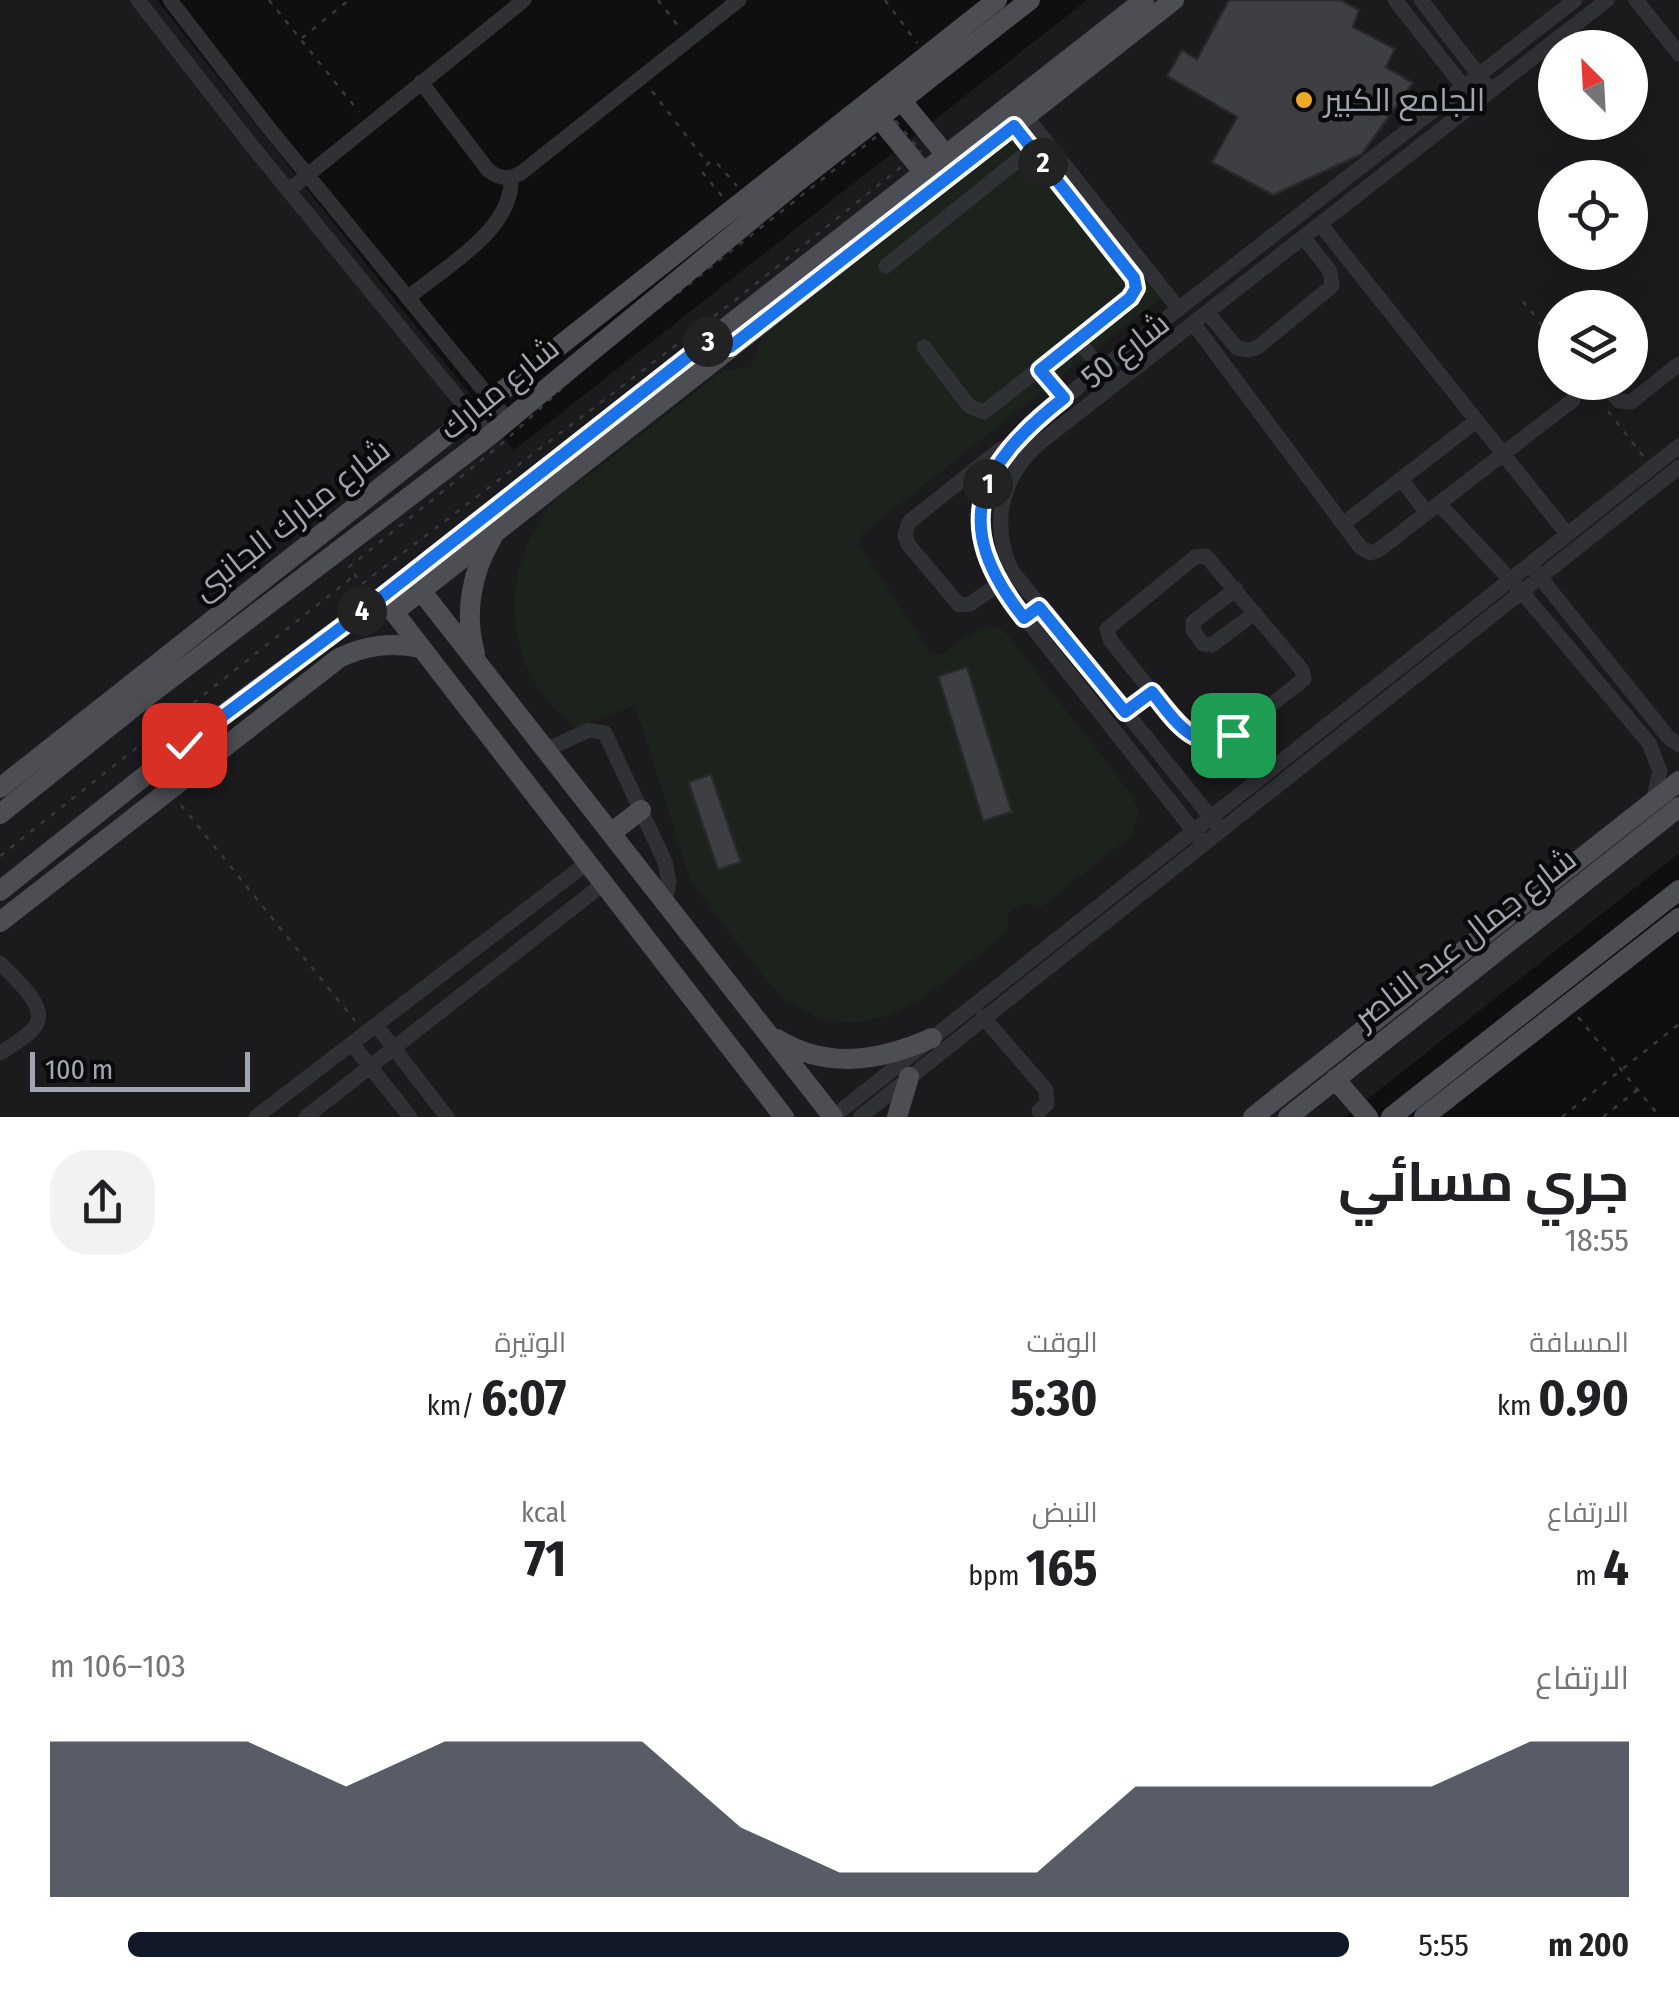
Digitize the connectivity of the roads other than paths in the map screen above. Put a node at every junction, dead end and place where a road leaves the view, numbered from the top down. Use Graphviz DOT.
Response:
graph roads {
  1 [pos="138,0"];
  2 [pos="170,0"];
  3 [pos="524,0"];
  4 [pos="739,0"];
  5 [pos="997,0"];
  6 [pos="1030,0"];
  7 [pos="1144,0"];
  8 [pos="1174,0"];
  9 [pos="1395,0"];
  10 [pos="1421,0"];
  11 [pos="1575,0"];
  12 [pos="1606,0"];
  13 [pos="1636,0"];
  14 [pos="1679,54"];
  15 [pos="1480,76"];
  16 [pos="421,82"];
  17 [pos="1464,87"];
  18 [pos="1491,90"];
  19 [pos="901,100"];
  20 [pos="1476,102"];
  21 [pos="1018,115"];
  22 [pos="883,123"];
  23 [pos="1032,149"];
  24 [pos="946,155"];
  25 [pos="918,165"];
  26 [pos="309,173"];
  27 [pos="511,178"];
  28 [pos="289,190"];
  29 [pos="1320,224"];
  30 [pos="1303,237"];
  31 [pos="886,266"];
  32 [pos="410,298"];
  33 [pos="1178,308"];
  34 [pos="1207,312"];
  35 [pos="391,315"];
  36 [pos="1193,323"];
  37 [pos="1158,324"];
  38 [pos="724,340"];
  39 [pos="1078,340"];
  40 [pos="1172,340"];
  41 [pos="924,347"];
  42 [pos="1679,364"];
  43 [pos="1102,369"];
  44 [pos="1040,370"];
  45 [pos="1648,389"];
  46 [pos="1064,398"];
  47 [pos="492,400"];
  48 [pos="1573,400"];
  49 [pos="471,415"];
  50 [pos="508,420"];
  51 [pos="1476,421"];
  52 [pos="489,436"];
  53 [pos="1016,438"];
  54 [pos="1679,446"];
  55 [pos="1502,455"];
  56 [pos="1679,468"];
  57 [pos="1401,480"];
  58 [pos="1433,508"];
  59 [pos="1343,524"];
  60 [pos="500,526"];
  61 [pos="1568,534"];
  62 [pos="1535,570"];
  63 [pos="415,583"];
  64 [pos="998,584"];
  65 [pos="1515,585"];
  66 [pos="1236,589"];
  67 [pos="388,604"];
  68 [pos="1039,607"];
  69 [pos="1255,612"];
  70 [pos="1024,618"];
  71 [pos="421,648"];
  72 [pos="477,661"];
  73 [pos="1152,692"];
  74 [pos="1125,712"];
  75 [pos="210,724"];
  76 [pos="1679,745"];
  77 [pos="546,750"];
  78 [pos="200,764"];
  79 [pos="1679,781"];
  80 [pos="571,782"];
  81 [pos="0,788"];
  82 [pos="1653,802"];
  83 [pos="541,804"];
  84 [pos="1679,807"];
  85 [pos="640,810"];
  86 [pos="0,814"];
  87 [pos="1210,817"];
  88 [pos="1193,830"];
  89 [pos="1221,830"];
  90 [pos="611,833"];
  91 [pos="1204,844"];
  92 [pos="587,863"];
  93 [pos="603,884"];
  94 [pos="1567,884"];
  95 [pos="1679,890"];
  96 [pos="0,891"];
  97 [pos="664,902"];
  98 [pos="1679,918"];
  99 [pos="0,922"];
  100 [pos="0,963"];
  101 [pos="984,1017"];
  102 [pos="766,1032"];
  103 [pos="364,1034"];
  104 [pos="937,1044"];
  105 [pos="394,1048"];
  106 [pos="0,1053"];
  107 [pos="370,1067"];
  108 [pos="908,1076"];
  109 [pos="1335,1079"];
  110 [pos="1040,1112"];
  111 [pos="256,1117"];
  112 [pos="306,1117"];
  113 [pos="410,1117"];
  114 [pos="448,1117"];
  115 [pos="784,1117"];
  116 [pos="833,1117"];
  117 [pos="860,1117"];
  118 [pos="896,1117"];
  119 [pos="1253,1117"];
  120 [pos="1288,1117"];
  121 [pos="1368,1117"];
  122 [pos="1391,1117"];
  123 [pos="1424,1117"];
  1 -- 28 [label="street"];
  2 -- 26 [label="street"];
  3 -- 16 [label="street"];
  4 -- 27 [label="street"];
  5 -- 47 [label="main road, شارع مبارك الجانبى"];
  6 -- 19 [label="main road, شارع مبارك"];
  7 -- 21 [label="main road"];
  8 -- 21 [label="main road"];
  9 -- 17 [label="street"];
  10 -- 15 [label="street"];
  11 -- 15 [label="street, شارع 50"];
  12 -- 18 [label="street, شارع 50"];
  13 -- 14 [label="street"];
  15 -- 17 [label="street, شارع 50"];
  15 -- 18 [label="street"];
  16 -- 26 [label="street"];
  16 -- 27 [label="street"];
  17 -- 20 [label="street"];
  17 -- 33 [label="street, شارع 50"];
  18 -- 20 [label="street, شارع 50"];
  19 -- 22 [label="main road, شارع مبارك"];
  19 -- 24 [label="main road"];
  20 -- 29 [label="street, شارع 50"];
  21 -- 23 [label="street"];
  21 -- 24 [label="main road"];
  21 -- 33 [label="street"];
  21 -- 38 [label="main road"];
  22 -- 25 [label="main road"];
  22 -- 50 [label="main road, شارع مبارك"];
  23 -- 31 [label="street"];
  23 -- 39 [label="street"];
  24 -- 25 [label="main road"];
  25 -- 38 [label="main road"];
  26 -- 28 [label="street"];
  26 -- 32 [label="street"];
  27 -- 32 [label="street"];
  28 -- 35 [label="street"];
  29 -- 30 [label="street, شارع 50"];
  29 -- 51 [label="street"];
  30 -- 34 [label="street, شارع 50"];
  30 -- 34 [label="street"];
  32 -- 35 [label="street"];
  32 -- 47 [label="street"];
  33 -- 37 [label="street, شارع 50"];
  34 -- 36 [label="street, شارع 50"];
  35 -- 49 [label="street"];
  36 -- 40 [label="street, شارع 50"];
  36 -- 59 [label="street"];
  37 -- 40 [label="street"];
  37 -- 43 [label="street, شارع 50"];
  38 -- 60 [label="main road"];
  38 -- 63 [label="main road"];
  39 -- 43 [label="street"];
  39 -- 44 [label="street"];
  40 -- 68 [label="street, شارع 50"];
  41 -- 44 [label="street"];
  42 -- 45 [label="street"];
  43 -- 46 [label="street, شارع 50"];
  44 -- 46 [label="street"];
  46 -- 53 [label="street, شارع 50"];
  47 -- 49 [label="main road, شارع مبارك الجانبى"];
  47 -- 50 [label="street"];
  48 -- 55 [label="street"];
  49 -- 52 [label="street"];
  49 -- 81 [label="main road, شارع مبارك الجانبى"];
  50 -- 52 [label="main road, شارع مبارك"];
  51 -- 55 [label="street"];
  51 -- 57 [label="street"];
  52 -- 86 [label="main road, شارع مبارك"];
  53 -- 64 [label="street, شارع 50"];
  53 -- 64 [label="street"];
  54 -- 61 [label="street"];
  55 -- 58 [label="street"];
  55 -- 61 [label="street"];
  56 -- 62 [label="street"];
  57 -- 58 [label="street"];
  57 -- 59 [label="street"];
  58 -- 59 [label="street"];
  58 -- 65 [label="street"];
  60 -- 63 [label="main road"];
  60 -- 72 [label="main road"];
  61 -- 62 [label="street"];
  62 -- 65 [label="street"];
  62 -- 76 [label="street"];
  63 -- 67 [label="main road"];
  63 -- 72 [label="main road"];
  64 -- 70 [label="street, شارع 50"];
  65 -- 82 [label="street"];
  65 -- 87 [label="street"];
  65 -- 89 [label="street"];
  66 -- 69 [label="street"];
  66 -- 69 [label="street"];
  66 -- 73 [label="street"];
  67 -- 71 [label="main road"];
  67 -- 75 [label="main road"];
  68 -- 70 [label="street"];
  68 -- 74 [label="street, شارع 50"];
  69 -- 73 [label="street"];
  70 -- 88 [label="street, شارع 50"];
  71 -- 78 [label="main road"];
  71 -- 83 [label="main road"];
  72 -- 77 [label="main road"];
  73 -- 74 [label="street"];
  74 -- 87 [label="street, شارع 50"];
  75 -- 78 [label="main road"];
  75 -- 96 [label="main road"];
  77 -- 80 [label="main road"];
  77 -- 85 [label="street"];
  78 -- 99 [label="main road"];
  79 -- 82 [label="main road"];
  80 -- 83 [label="main road"];
  80 -- 90 [label="main road"];
  82 -- 94 [label="main road"];
  83 -- 92 [label="main road"];
  84 -- 94 [label="main road, شارع جمال عبد الناصر"];
  85 -- 90 [label="main road"];
  85 -- 97 [label="street"];
  87 -- 88 [label="street"];
  87 -- 89 [label="street, شارع 50"];
  88 -- 91 [label="street, شارع 50"];
  88 -- 104 [label="street"];
  89 -- 91 [label="street"];
  90 -- 97 [label="main road"];
  91 -- 101 [label="street"];
  92 -- 93 [label="main road"];
  92 -- 103 [label="street"];
  93 -- 105 [label="street"];
  93 -- 115 [label="main road"];
  94 -- 109 [label="main road, شارع جمال عبد الناصر"];
  94 -- 119 [label="main road"];
  95 -- 122 [label="main road"];
  97 -- 102 [label="main road"];
  98 -- 123 [label="main road"];
  100 -- 106 [label="street"];
  101 -- 104 [label="street"];
  101 -- 110 [label="street"];
  102 -- 104 [label="main road"];
  102 -- 116 [label="main road"];
  103 -- 105 [label="street"];
  103 -- 107 [label="street"];
  103 -- 111 [label="street"];
  104 -- 108 [label="street"];
  104 -- 116 [label="street"];
  105 -- 107 [label="street"];
  105 -- 114 [label="street"];
  107 -- 112 [label="street"];
  107 -- 113 [label="street"];
  108 -- 117 [label="street"];
  108 -- 118 [label="main road"];
  109 -- 120 [label="main road, شارع جمال عبد الناصر"];
  109 -- 121 [label="main road"];
}
